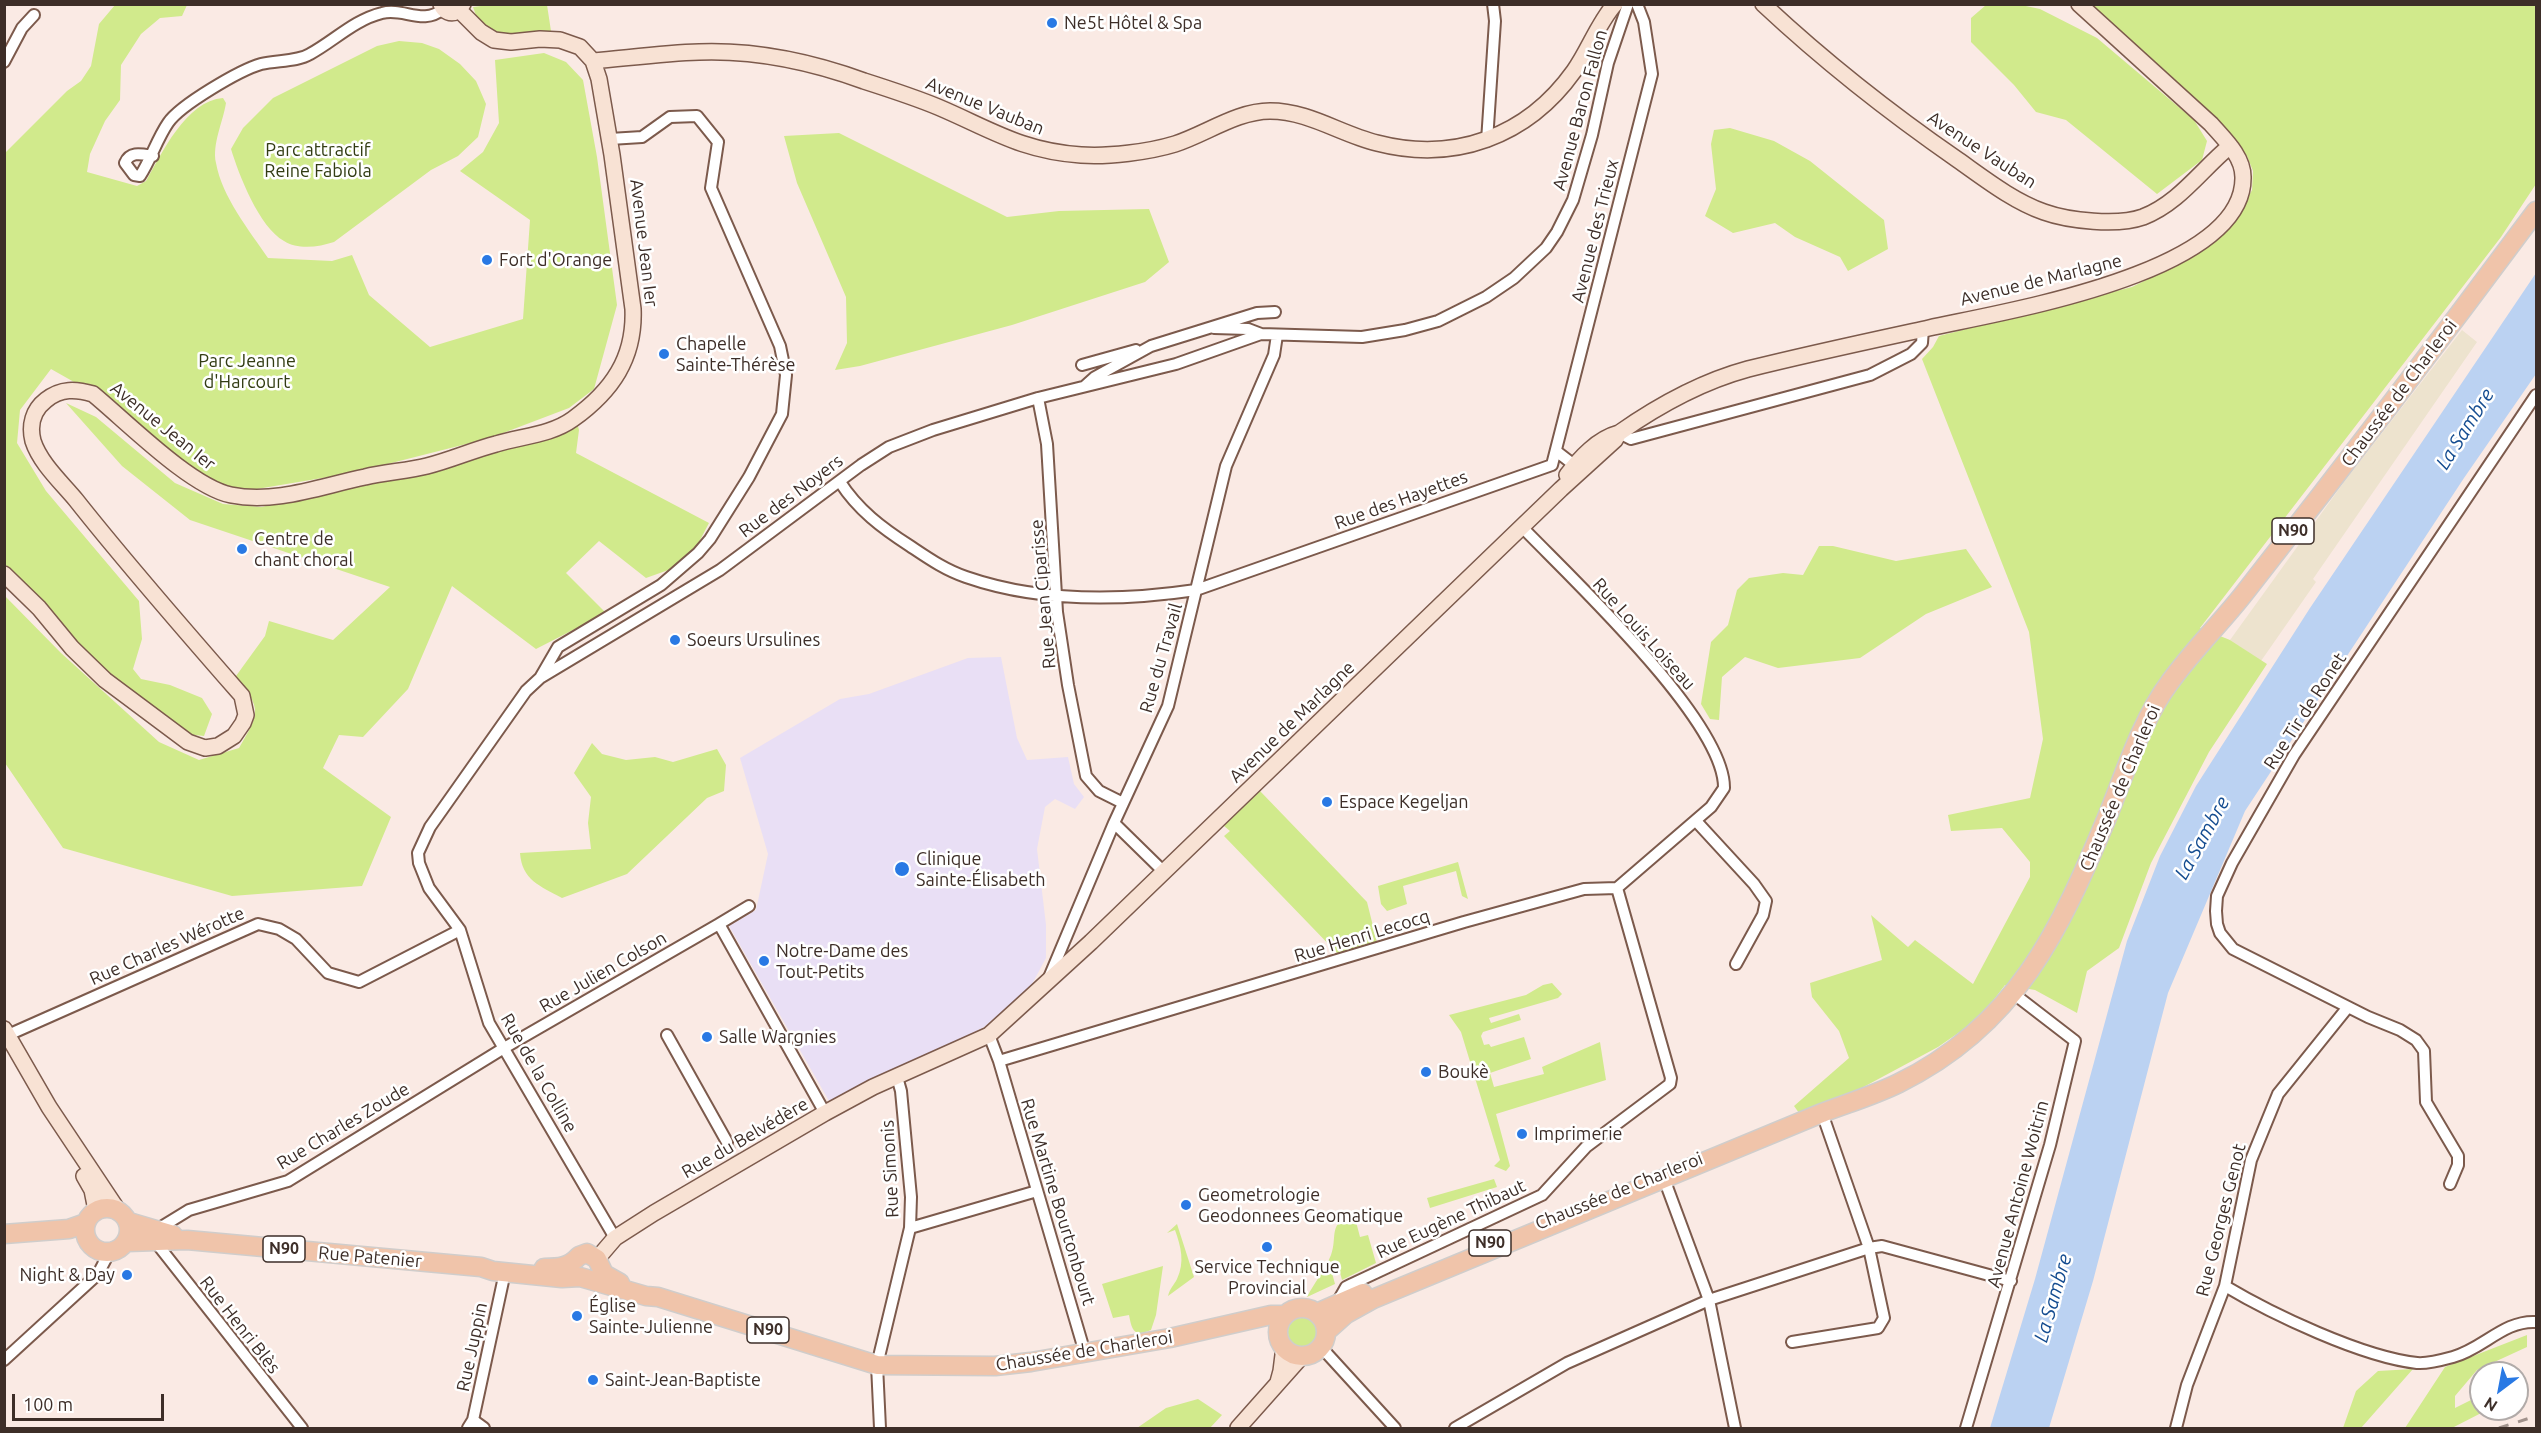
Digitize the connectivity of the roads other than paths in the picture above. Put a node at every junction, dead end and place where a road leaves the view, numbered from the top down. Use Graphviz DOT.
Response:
graph roads {
  1 [pos="395,4"];
  2 [pos="1494,4"];
  3 [pos="1615,4"];
  4 [pos="1628,4"];
  5 [pos="1637,4"];
  6 [pos="1762,4"];
  7 [pos="2079,4"];
  8 [pos="442,7"];
  9 [pos="461,7"];
  10 [pos="34,15"];
  11 [pos="413,15"];
  12 [pos="593,61"];
  13 [pos="4,62"];
  14 [pos="610,139"];
  15 [pos="1487,141"];
  16 [pos="2230,146"];
  17 [pos="153,156"];
  18 [pos="2536,211"];
  19 [pos="1275,312"];
  20 [pos="1210,327"];
  21 [pos="1923,329"];
  22 [pos="1261,334"];
  23 [pos="1276,335"];
  24 [pos="1151,346"];
  25 [pos="1082,365"];
  26 [pos="1083,387"];
  27 [pos="2536,395"];
  28 [pos="1038,398"];
  29 [pos="1619,433"];
  30 [pos="1556,451"];
  31 [pos="1552,465"];
  32 [pos="1569,477"];
  33 [pos="840,482"];
  34 [pos="1522,527"];
  35 [pos="4,574"];
  36 [pos="1196,590"];
  37 [pos="1056,594"];
  38 [pos="540,678"];
  39 [pos="1123,803"];
  40 [pos="1696,821"];
  41 [pos="1114,823"];
  42 [pos="1164,872"];
  43 [pos="1617,888"];
  44 [pos="749,906"];
  45 [pos="719,924"];
  46 [pos="460,930"];
  47 [pos="1736,964"];
  48 [pos="1047,981"];
  49 [pos="2014,994"];
  50 [pos="2348,1006"];
  51 [pos="6,1032"];
  52 [pos="667,1035"];
  53 [pos="989,1035"];
  54 [pos="504,1048"];
  55 [pos="999,1061"];
  56 [pos="897,1077"];
  57 [pos="49,1107"];
  58 [pos="825,1113"];
  59 [pos="1822,1113"];
  60 [pos="727,1142"];
  61 [pos="1663,1176"];
  62 [pos="2450,1184"];
  63 [pos="1037,1191"];
  64 [pos="123,1216"];
  65 [pos="91,1217"];
  66 [pos="910,1228"];
  67 [pos="30,1233"];
  68 [pos="4,1234"];
  69 [pos="156,1235"];
  70 [pos="615,1238"];
  71 [pos="127,1242"];
  72 [pos="89,1244"];
  73 [pos="1869,1248"];
  74 [pos="110,1253"];
  75 [pos="481,1267"];
  76 [pos="581,1268"];
  77 [pos="505,1272"];
  78 [pos="2011,1281"];
  79 [pos="2225,1286"];
  80 [pos="1709,1299"];
  81 [pos="1337,1303"];
  82 [pos="1317,1313"];
  83 [pos="1285,1315"];
  84 [pos="2536,1322"];
  85 [pos="1230,1326"];
  86 [pos="1324,1339"];
  87 [pos="1281,1341"];
  88 [pos="1792,1342"];
  89 [pos="1085,1353"];
  90 [pos="1302,1356"];
  91 [pos="4,1360"];
  92 [pos="877,1365"];
  93 [pos="1277,1383"];
  94 [pos="471,1424"];
  95 [pos="302,1428"];
  96 [pos="484,1428"];
  97 [pos="880,1428"];
  98 [pos="1238,1428"];
  99 [pos="1395,1428"];
  100 [pos="1455,1428"];
  101 [pos="1735,1428"];
  102 [pos="1966,1428"];
  103 [pos="2176,1428"];
  1 -- 11 [label="street"];
  2 -- 15 [label="street"];
  3 -- 15 [label="main road, Avenue Vauban"];
  4 -- 23 [label="street, Avenue Baron Fallon"];
  5 -- 30 [label="street, Avenue des Trieux"];
  6 -- 16 [label="main road, Avenue Vauban"];
  7 -- 16 [label="main road, Avenue de Marlagne"];
  8 -- 9 [label="main road"];
  8 -- 11 [label="street"];
  9 -- 12 [label="main road"];
  10 -- 13 [label="street"];
  11 -- 17 [label="street"];
  12 -- 14 [label="main road, Avenue Jean Ier"];
  12 -- 15 [label="main road, Avenue Vauban"];
  14 -- 35 [label="main road, Avenue Jean Ier"];
  14 -- 38 [label="street"];
  16 -- 21 [label="main road, Avenue de Marlagne"];
  18 -- 49 [label="main road, Chaussée de Charleroi / N90"];
  19 -- 20 [label="street, Rue des Noyers"];
  20 -- 22 [label="street, Rue des Noyers"];
  20 -- 24 [label="street, Rue des Noyers"];
  21 -- 29 [label="main road, Avenue de Marlagne"];
  21 -- 29 [label="street"];
  22 -- 23 [label="street, Rue des Noyers"];
  22 -- 26 [label="street, Rue des Noyers"];
  23 -- 36 [label="street, Rue du Travail"];
  24 -- 25 [label="street, Rue des Noyers"];
  24 -- 26 [label="street, Rue des Noyers"];
  26 -- 28 [label="street, Rue des Noyers"];
  27 -- 50 [label="street, Rue Tir de Ronet"];
  28 -- 33 [label="street, Rue des Noyers"];
  28 -- 37 [label="street, Rue Jean Ciparisse"];
  29 -- 32 [label="main road, Avenue de Marlagne"];
  30 -- 31 [label="street, Avenue des Trieux"];
  30 -- 32 [label="street"];
  31 -- 32 [label="street"];
  31 -- 36 [label="street, Rue des Hayettes"];
  32 -- 34 [label="main road, Avenue de Marlagne"];
  33 -- 37 [label="street, Rue des Hayettes"];
  33 -- 38 [label="street, Rue des Noyers"];
  34 -- 40 [label="street, Rue Louis Loiseau"];
  34 -- 42 [label="main road, Avenue de Marlagne"];
  36 -- 37 [label="street, Rue des Hayettes"];
  36 -- 39 [label="street, Rue du Travail"];
  37 -- 39 [label="street, Rue Jean Ciparisse"];
  38 -- 46 [label="street, Rue de la Colline"];
  39 -- 41 [label="street, Rue du Travail"];
  40 -- 43 [label="street"];
  40 -- 47 [label="street"];
  41 -- 42 [label="street"];
  41 -- 48 [label="street, Rue du Travail"];
  42 -- 48 [label="main road, Avenue de Marlagne"];
  43 -- 55 [label="street, Rue Henri Lecocq"];
  43 -- 81 [label="street, Rue Eugène Thibaut"];
  44 -- 45 [label="street, Rue Julien Colson"];
  45 -- 54 [label="street, Rue Julien Colson"];
  45 -- 58 [label="street"];
  46 -- 51 [label="street, Rue Charles Wérotte"];
  46 -- 54 [label="street, Rue de la Colline"];
  48 -- 53 [label="main road, Avenue de Marlagne"];
  49 -- 59 [label="main road, Chaussée de Charleroi / N90"];
  49 -- 78 [label="street, Avenue Antoine Woitrin"];
  50 -- 62 [label="street, Rue Tir de Ronet"];
  50 -- 79 [label="street, Rue Georges Genot"];
  51 -- 57 [label="main road"];
  52 -- 60 [label="street"];
  53 -- 55 [label="street, Rue Martine Bourtonbourt"];
  53 -- 56 [label="main road, Rue du Belvédère"];
  54 -- 69 [label="street, Rue Charles Zoude"];
  54 -- 70 [label="street, Rue de la Colline"];
  55 -- 63 [label="street, Rue Martine Bourtonbourt"];
  56 -- 58 [label="main road, Rue du Belvédère"];
  56 -- 66 [label="street, Rue Simonis"];
  57 -- 64 [label="main road"];
  57 -- 65 [label="main road"];
  58 -- 70 [label="main road, Rue du Belvédère"];
  59 -- 61 [label="main road, Chaussée de Charleroi / N90"];
  59 -- 73 [label="street"];
  61 -- 80 [label="street"];
  61 -- 81 [label="main road, Chaussée de Charleroi / N90"];
  61 -- 86 [label="main road, Chaussée de Charleroi / N90"];
  63 -- 66 [label="street"];
  63 -- 89 [label="street, Rue Martine Bourtonbourt"];
  64 -- 65 [label="main road, N90"];
  64 -- 69 [label="main road, Rue Patenier / N90"];
  64 -- 71 [label="main road"];
  65 -- 67 [label="main road, N90"];
  65 -- 72 [label="main road"];
  66 -- 92 [label="street, Rue Simonis"];
  67 -- 68 [label="main road, N90"];
  67 -- 72 [label="main road, N90"];
  69 -- 71 [label="main road, Rue Patenier / N90"];
  69 -- 75 [label="main road, Rue Patenier / N90"];
  69 -- 95 [label="street, Rue Henri Blès"];
  70 -- 76 [label="main road, Rue du Belvédère"];
  71 -- 74 [label="main road, N90"];
  72 -- 74 [label="main road, N90"];
  73 -- 78 [label="street"];
  73 -- 80 [label="street"];
  73 -- 88 [label="street"];
  74 -- 91 [label="street"];
  75 -- 76 [label="main road, Rue Patenier / N90"];
  75 -- 77 [label="main road, Rue Patenier / N90"];
  76 -- 77 [label="main road, Rue Patenier / N90"];
  76 -- 92 [label="main road, Chaussée de Charleroi / N90"];
  77 -- 94 [label="street, Rue Juppin"];
  78 -- 102 [label="street, Avenue Antoine Woitrin"];
  79 -- 84 [label="street"];
  79 -- 103 [label="street, Rue Georges Genot"];
  80 -- 100 [label="street"];
  80 -- 101 [label="street"];
  81 -- 82 [label="main road, Chaussée de Charleroi / N90"];
  82 -- 83 [label="main road, N90"];
  82 -- 86 [label="main road"];
  83 -- 85 [label="main road, Chaussée de Charleroi / N90"];
  83 -- 87 [label="main road"];
  85 -- 87 [label="main road, Chaussée de Charleroi / N90"];
  85 -- 89 [label="main road, Chaussée de Charleroi / N90"];
  86 -- 90 [label="main road, N90"];
  86 -- 99 [label="street"];
  87 -- 90 [label="main road, N90"];
  87 -- 93 [label="main road"];
  89 -- 92 [label="main road, Chaussée de Charleroi / N90"];
  90 -- 93 [label="main road"];
  92 -- 97 [label="street, Rue Simonis"];
  93 -- 98 [label="main road"];
  94 -- 96 [label="street"];
}
